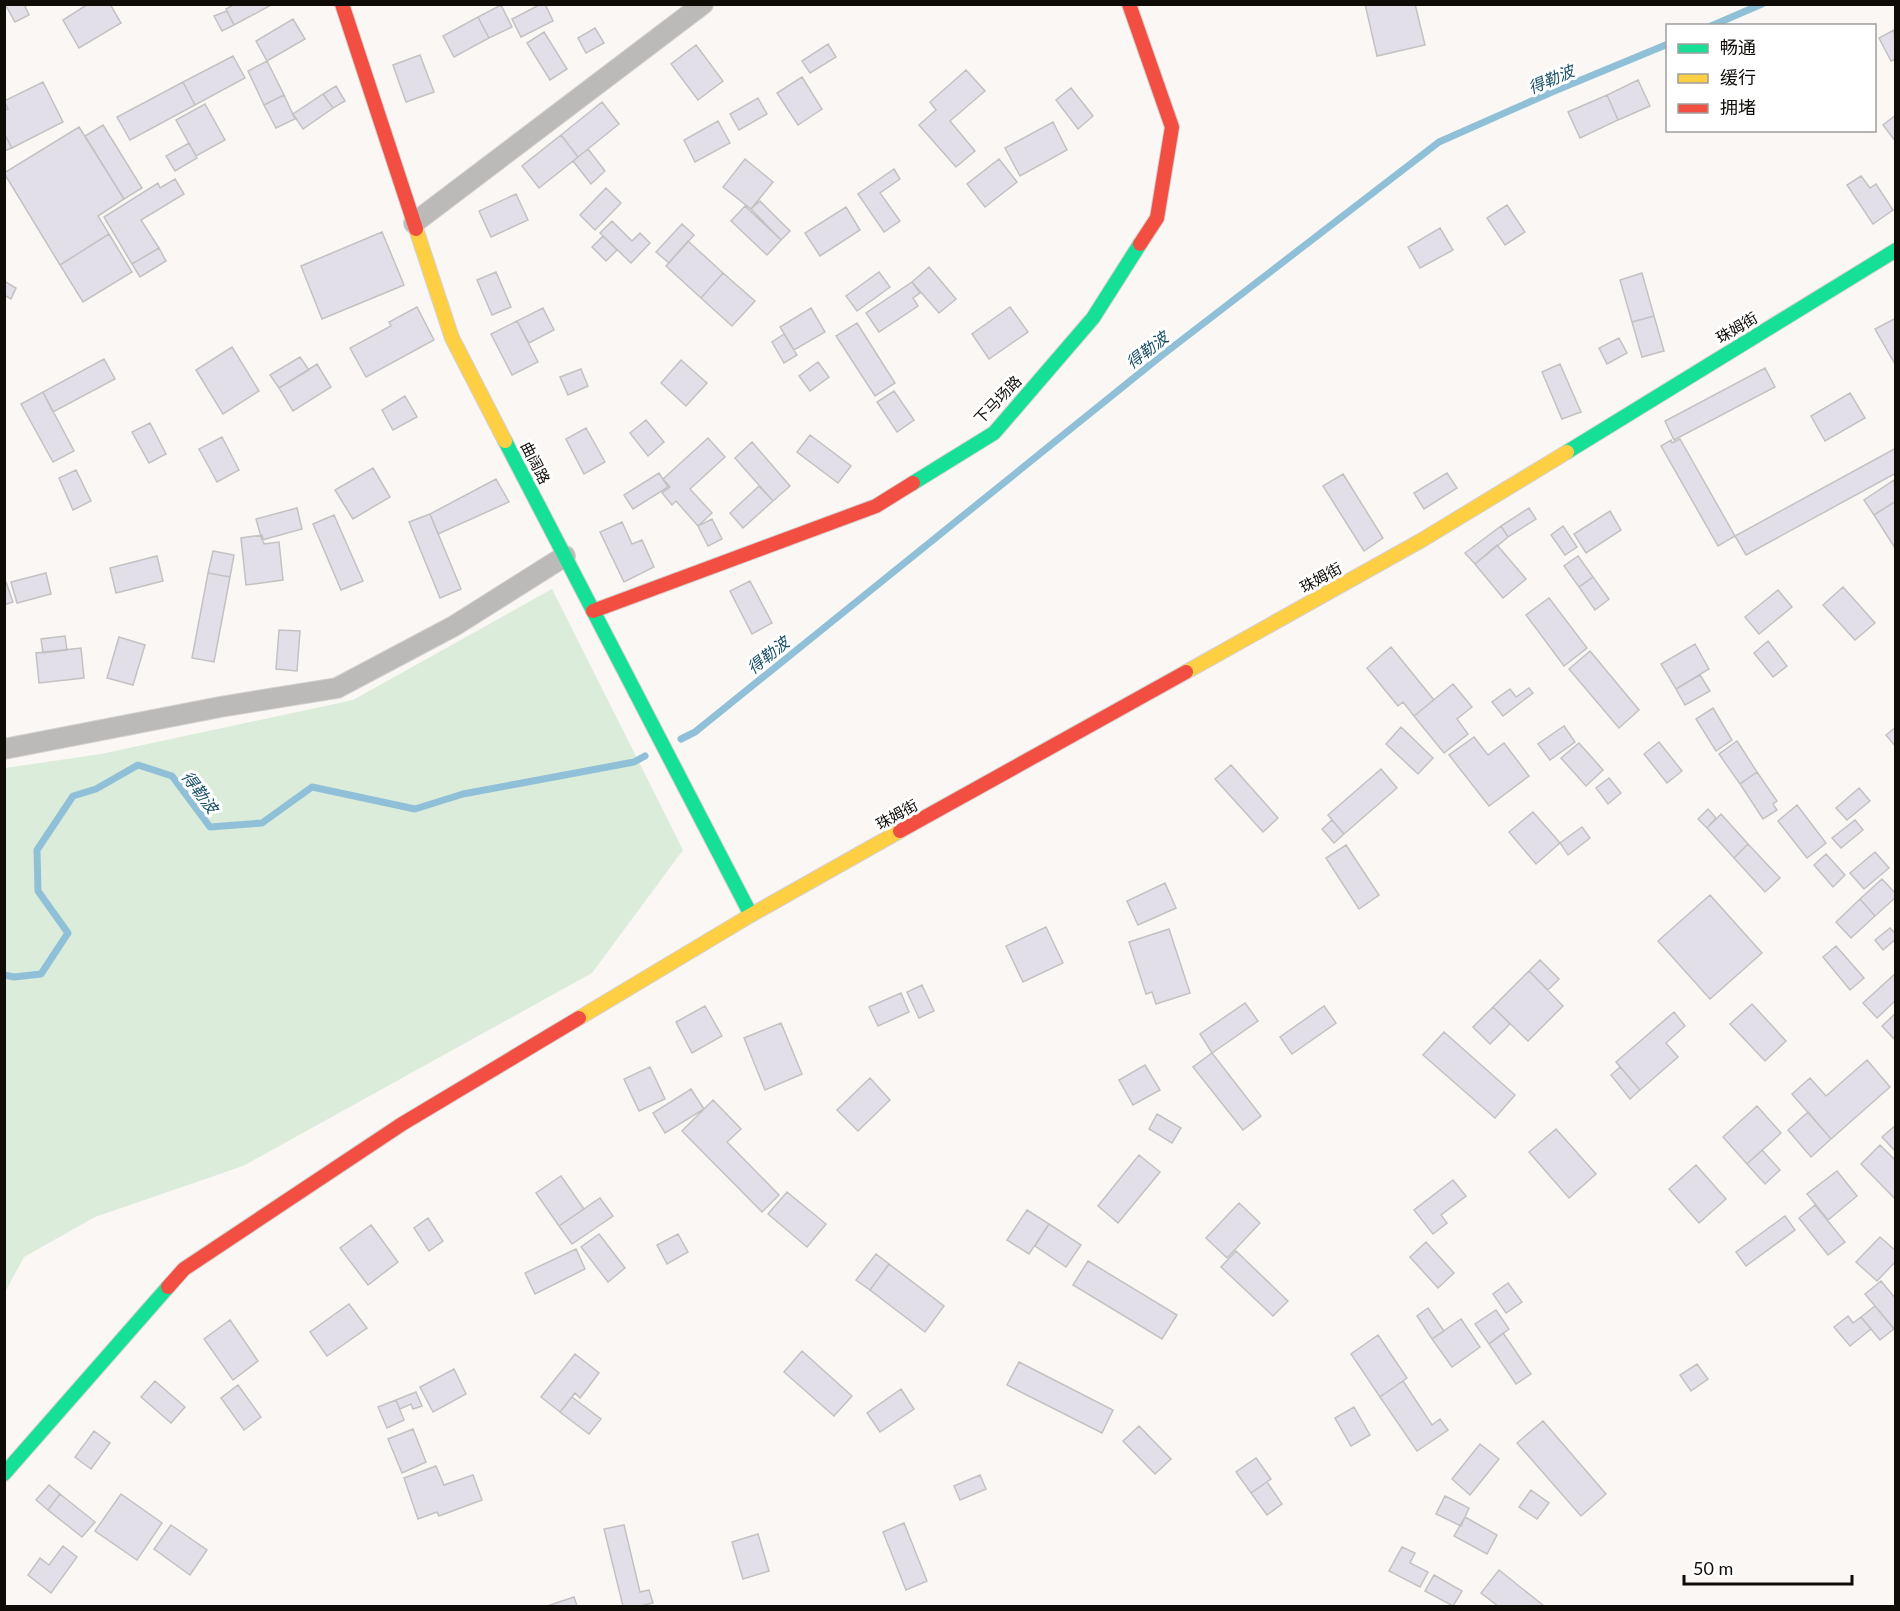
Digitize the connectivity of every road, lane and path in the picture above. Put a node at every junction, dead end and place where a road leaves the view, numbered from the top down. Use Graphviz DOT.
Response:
graph roads {
  1 [pos="342,4"];
  2 [pos="703,4"];
  3 [pos="1129,4"];
  4 [pos="414,223"];
  5 [pos="1896,250"];
  6 [pos="565,556"];
  7 [pos="593,611"];
  8 [pos="4,749"];
  9 [pos="751,915"];
  10 [pos="4,1474"];
  1 -- 4 [label="street, 曲阔路"];
  2 -- 4 [label="street"];
  3 -- 7 [label="street, 下马场路"];
  4 -- 6 [label="street, 曲阔路"];
  5 -- 9 [label="street, 珠姆街"];
  6 -- 7 [label="street, 曲阔路"];
  6 -- 8 [label="street"];
  7 -- 9 [label="street, 曲阔路"];
  9 -- 10 [label="street, 珠姆街"];
}
